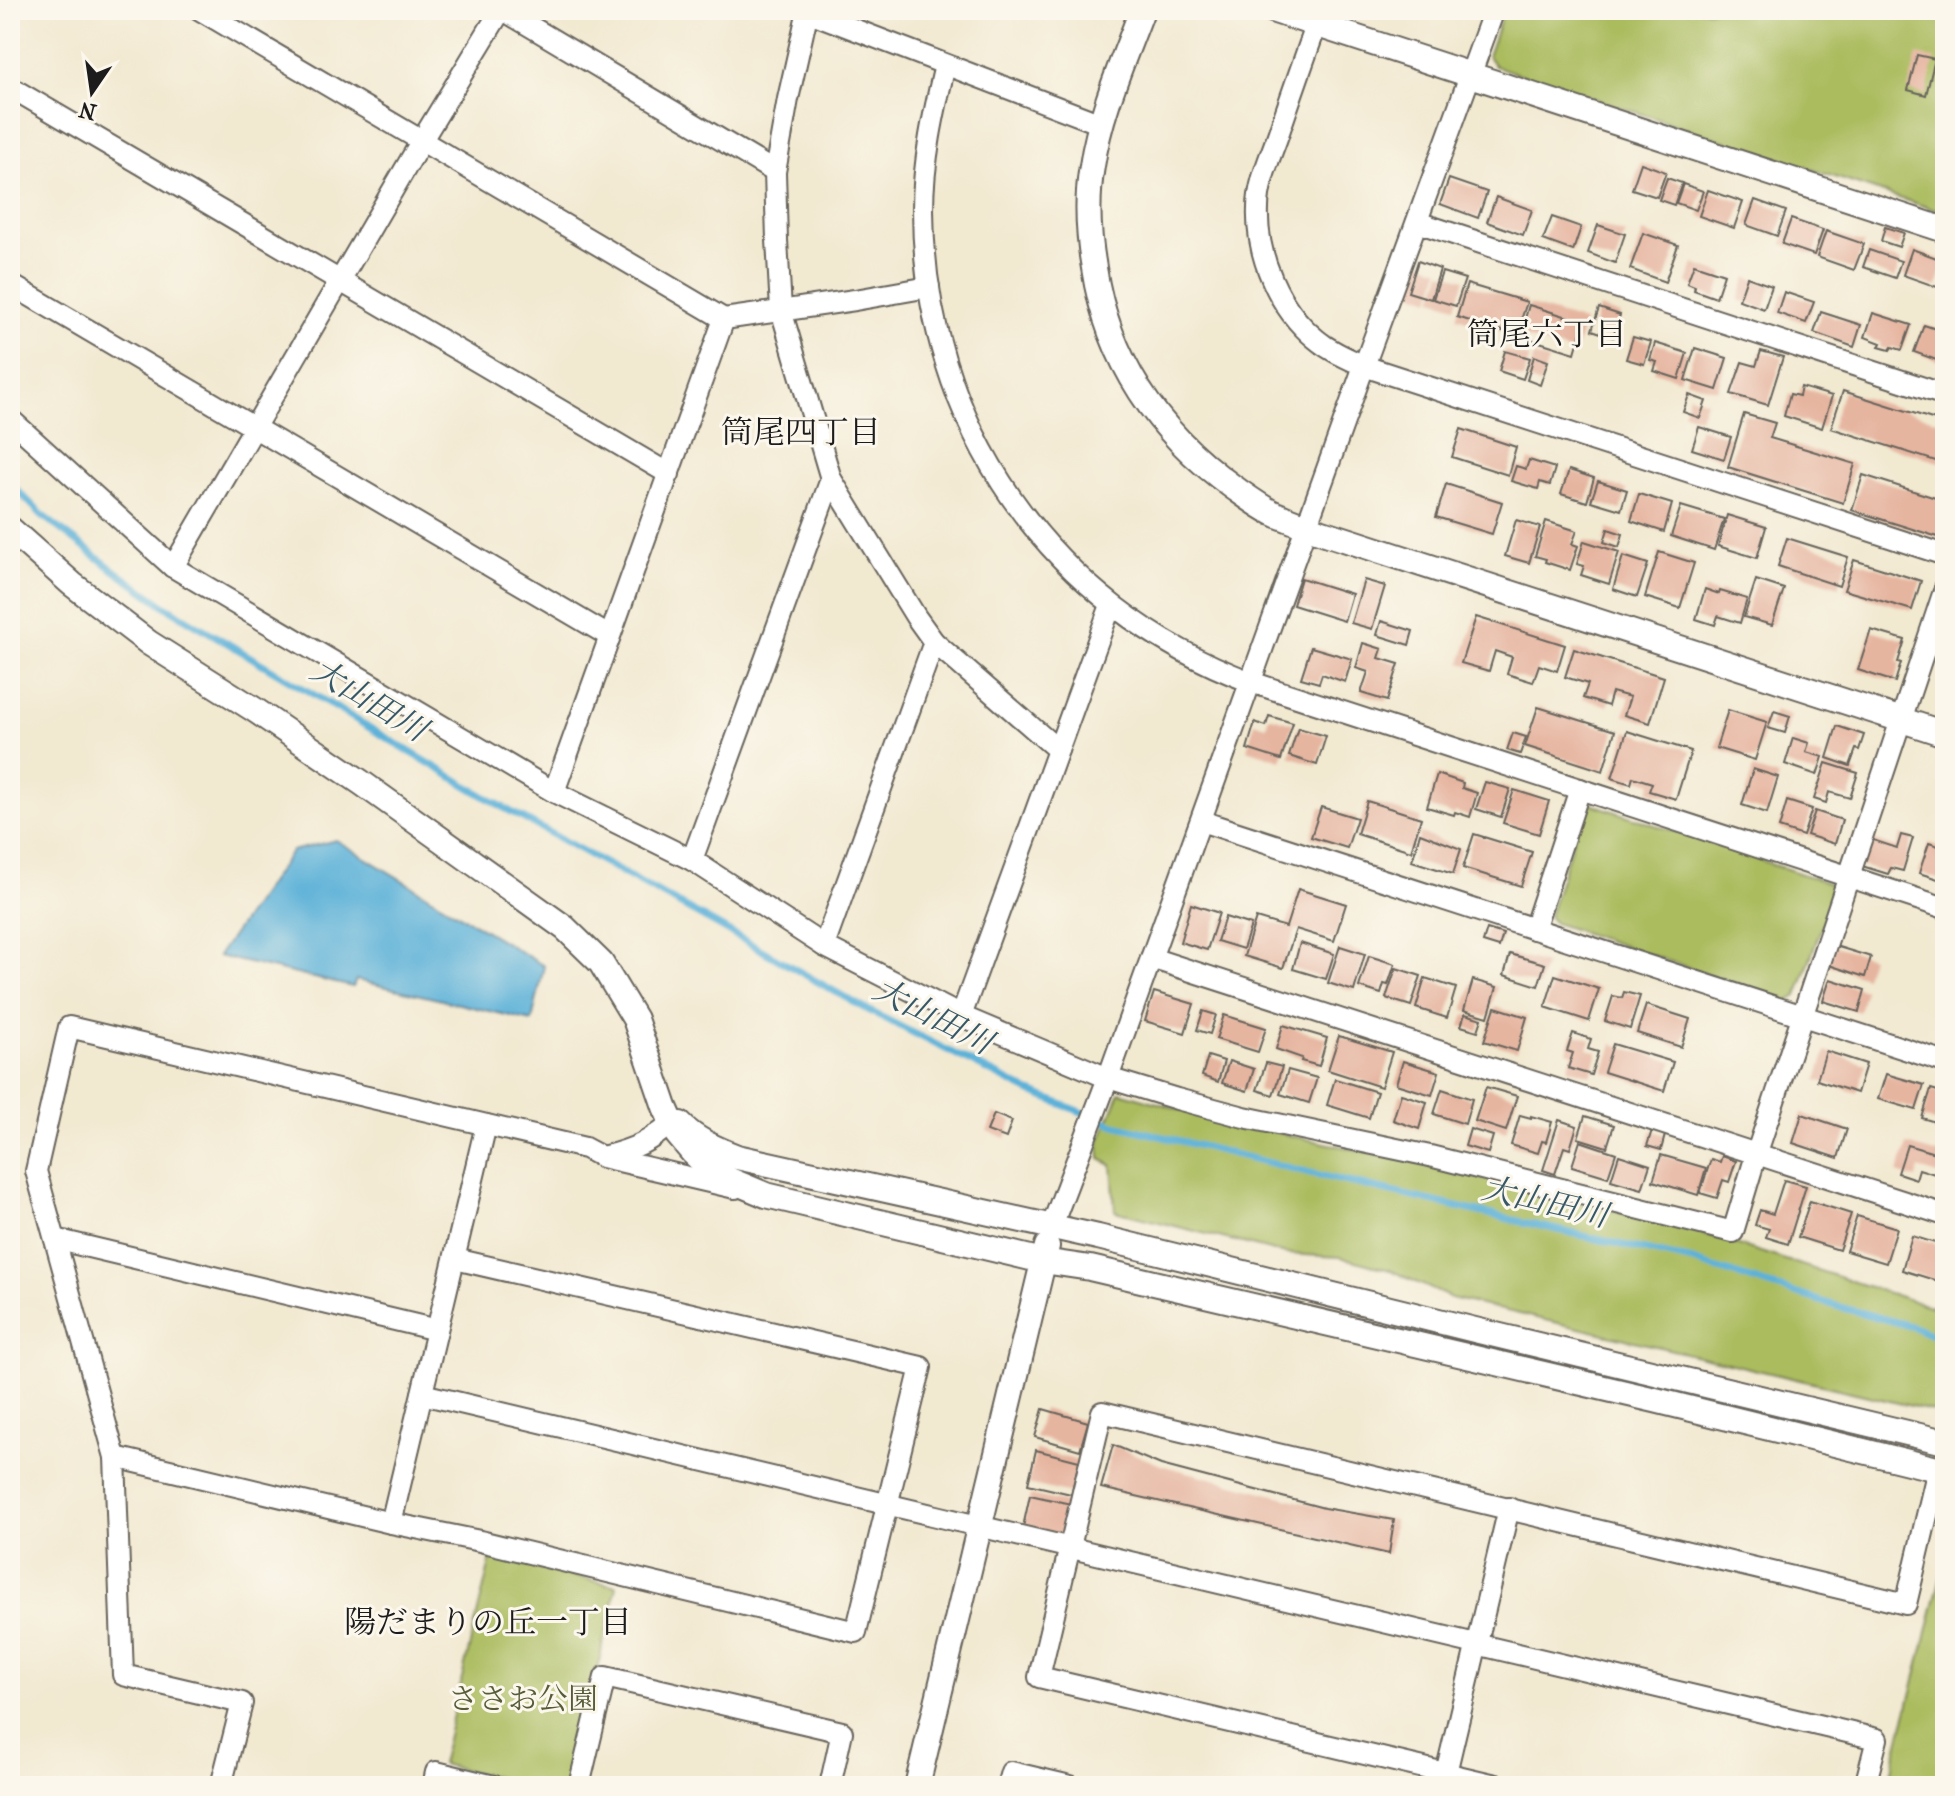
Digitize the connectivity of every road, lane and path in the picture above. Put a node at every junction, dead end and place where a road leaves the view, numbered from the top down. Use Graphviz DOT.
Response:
graph roads {
  1 [pos="200,10"];
  2 [pos="502,10"];
  3 [pos="1142,10"];
  4 [pos="1272,10"];
  5 [pos="1494,10"];
  6 [pos="806,11"];
  7 [pos="1319,17"];
  8 [pos="945,65"];
  9 [pos="1470,75"];
  10 [pos="10,87"];
  11 [pos="1101,124"];
  12 [pos="422,140"];
  13 [pos="775,172"];
  14 [pos="1417,222"];
  15 [pos="1945,230"];
  16 [pos="340,282"];
  17 [pos="10,284"];
  18 [pos="929,287"];
  19 [pos="781,310"];
  20 [pos="724,319"];
  21 [pos="1364,366"];
  22 [pos="1945,395"];
  23 [pos="10,419"];
  24 [pos="255,427"];
  25 [pos="669,474"];
  26 [pos="831,479"];
  27 [pos="1307,527"];
  28 [pos="10,529"];
  29 [pos="1945,555"];
  30 [pos="173,567"];
  31 [pos="1945,588"];
  32 [pos="1111,605"];
  33 [pos="609,636"];
  34 [pos="934,642"];
  35 [pos="1251,682"];
  36 [pos="1901,720"];
  37 [pos="1945,734"];
  38 [pos="1058,750"];
  39 [pos="1580,789"];
  40 [pos="554,792"];
  41 [pos="1201,821"];
  42 [pos="692,860"];
  43 [pos="1849,877"];
  44 [pos="1945,908"];
  45 [pos="1534,929"];
  46 [pos="824,946"];
  47 [pos="1151,958"];
  48 [pos="1803,1015"];
  49 [pos="961,1016"];
  50 [pos="1945,1062"];
  51 [pos="1108,1078"];
  52 [pos="668,1115"];
  53 [pos="486,1125"];
  54 [pos="1756,1155"];
  55 [pos="602,1157"];
  56 [pos="766,1195"];
  57 [pos="1945,1215"];
  58 [pos="1051,1228"];
  59 [pos="55,1239"];
  60 [pos="455,1259"];
  61 [pos="1043,1261"];
  62 [pos="437,1330"];
  63 [pos="422,1394"];
  64 [pos="1945,1442"];
  65 [pos="115,1457"];
  66 [pos="1942,1470"];
  67 [pos="888,1503"];
  68 [pos="1509,1508"];
  69 [pos="391,1523"];
  70 [pos="979,1525"];
  71 [pos="1069,1548"];
  72 [pos="1476,1645"];
  73 [pos="1446,1773"];
  74 [pos="221,1786"];
  75 [pos="433,1786"];
  76 [pos="494,1786"];
  77 [pos="579,1786"];
  78 [pos="830,1786"];
  79 [pos="917,1786"];
  80 [pos="1007,1786"];
  81 [pos="1070,1786"];
  82 [pos="1500,1786"];
  83 [pos="1865,1786"];
  1 -- 12 [label="street"];
  2 -- 12 [label="street"];
  2 -- 13 [label="street"];
  3 -- 11 [label="street"];
  4 -- 7 [label="street"];
  5 -- 9 [label="street"];
  6 -- 8 [label="street"];
  6 -- 13 [label="street"];
  7 -- 9 [label="street"];
  7 -- 21 [label="street"];
  8 -- 11 [label="street"];
  8 -- 18 [label="street"];
  9 -- 14 [label="street"];
  9 -- 15 [label="street"];
  10 -- 16 [label="street"];
  11 -- 27 [label="street"];
  12 -- 16 [label="street"];
  12 -- 20 [label="street"];
  13 -- 19 [label="street"];
  14 -- 21 [label="street"];
  14 -- 22 [label="street"];
  16 -- 24 [label="street"];
  16 -- 25 [label="street"];
  17 -- 24 [label="street"];
  18 -- 19 [label="street"];
  18 -- 32 [label="street"];
  19 -- 20 [label="street"];
  19 -- 26 [label="street"];
  20 -- 25 [label="street"];
  21 -- 27 [label="street"];
  21 -- 29 [label="street"];
  23 -- 30 [label="street"];
  24 -- 30 [label="street"];
  24 -- 33 [label="street"];
  25 -- 33 [label="street"];
  26 -- 34 [label="street"];
  26 -- 42 [label="street"];
  27 -- 35 [label="street"];
  27 -- 36 [label="street"];
  28 -- 52 [label="street"];
  30 -- 40 [label="street"];
  31 -- 36 [label="street"];
  32 -- 35 [label="street"];
  32 -- 38 [label="street"];
  33 -- 40 [label="street"];
  34 -- 38 [label="street"];
  34 -- 46 [label="street"];
  35 -- 39 [label="street"];
  35 -- 41 [label="street"];
  36 -- 37 [label="street"];
  36 -- 43 [label="street"];
  38 -- 49 [label="street"];
  39 -- 43 [label="street"];
  39 -- 45 [label="street"];
  40 -- 42 [label="street"];
  41 -- 45 [label="street"];
  41 -- 47 [label="street"];
  42 -- 46 [label="street"];
  43 -- 44 [label="street"];
  43 -- 48 [label="street"];
  45 -- 48 [label="street"];
  46 -- 49 [label="street"];
  47 -- 51 [label="street"];
  47 -- 54 [label="street"];
  48 -- 50 [label="street"];
  48 -- 54 [label="street"];
  49 -- 51 [label="street"];
  51 -- 54 [label="street"];
  51 -- 58 [label="street"];
  52 -- 55 [label="street"];
  52 -- 56 [label="street"];
  52 -- 58 [label="street"];
  53 -- 55 [label="street"];
  53 -- 59 [label="street"];
  53 -- 60 [label="street"];
  54 -- 57 [label="street"];
  55 -- 56 [label="street"];
  56 -- 61 [label="street"];
  58 -- 61 [label="street"];
  58 -- 64 [label="street"];
  59 -- 62 [label="street"];
  59 -- 65 [label="street"];
  60 -- 62 [label="street"];
  60 -- 67 [label="street"];
  61 -- 66 [label="street"];
  61 -- 70 [label="street"];
  62 -- 63 [label="street"];
  63 -- 67 [label="street"];
  63 -- 69 [label="street"];
  65 -- 69 [label="street"];
  65 -- 74 [label="street"];
  66 -- 68 [label="street"];
  67 -- 69 [label="street"];
  67 -- 70 [label="street"];
  68 -- 71 [label="street"];
  68 -- 72 [label="street"];
  70 -- 71 [label="street"];
  70 -- 79 [label="street"];
  71 -- 72 [label="street"];
  71 -- 73 [label="street"];
  72 -- 73 [label="street"];
  72 -- 83 [label="street"];
  73 -- 82 [label="street"];
  75 -- 76 [label="street"];
  77 -- 78 [label="street"];
  80 -- 81 [label="street"];
}
